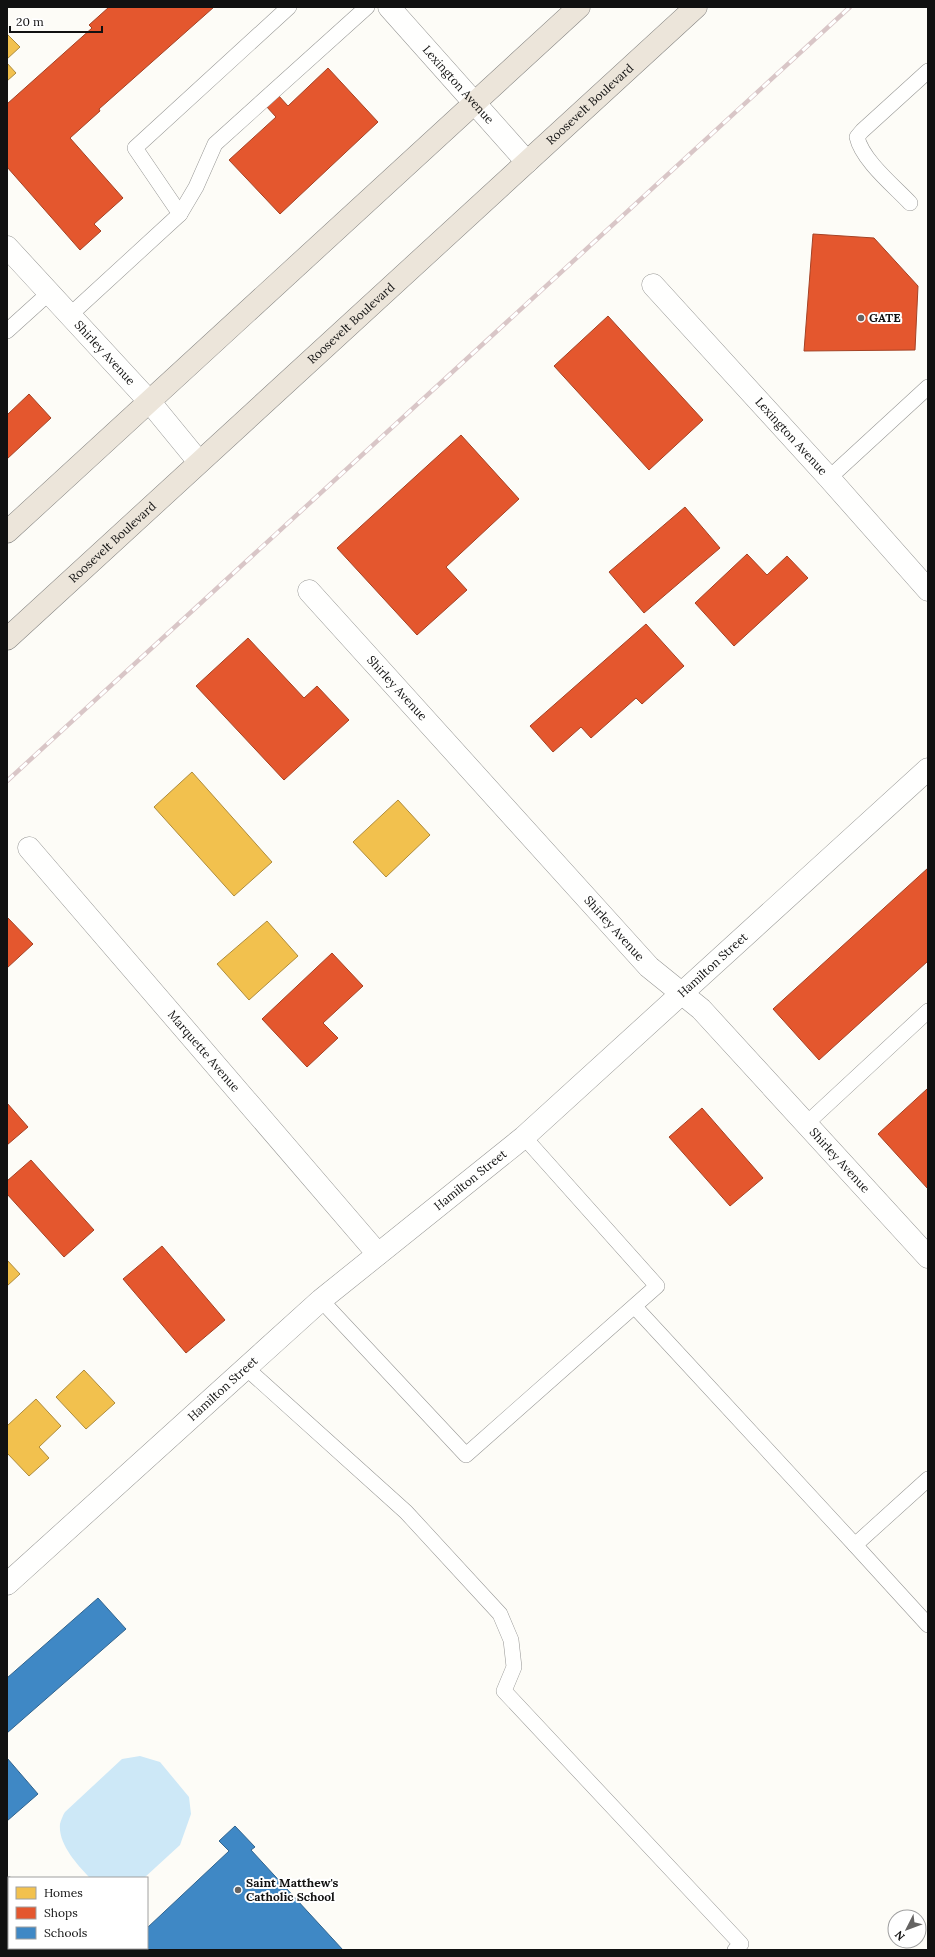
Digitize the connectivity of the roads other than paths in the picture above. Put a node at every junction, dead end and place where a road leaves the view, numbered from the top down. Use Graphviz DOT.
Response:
graph roads {
  1 [pos="289,7"];
  2 [pos="367,7"];
  3 [pos="389,7"];
  4 [pos="579,7"];
  5 [pos="696,7"];
  6 [pos="928,71"];
  7 [pos="476,103"];
  8 [pos="527,162"];
  9 [pos="910,203"];
  10 [pos="180,214"];
  11 [pos="7,247"];
  12 [pos="653,285"];
  13 [pos="49,293"];
  14 [pos="70,315"];
  15 [pos="7,331"];
  16 [pos="928,387"];
  17 [pos="149,401"];
  18 [pos="199,462"];
  19 [pos="829,478"];
  20 [pos="7,532"];
  21 [pos="928,590"];
  22 [pos="309,591"];
  23 [pos="7,639"];
  24 [pos="928,769"];
  25 [pos="29,848"];
  26 [pos="682,994"];
  27 [pos="928,1011"];
  28 [pos="806,1124"];
  29 [pos="524,1137"];
  30 [pos="378,1254"];
  31 [pos="928,1257"];
  32 [pos="321,1300"];
  33 [pos="635,1307"];
  34 [pos="245,1367"];
  35 [pos="928,1479"];
  36 [pos="855,1546"];
  37 [pos="7,1584"];
  38 [pos="928,1625"];
  39 [pos="735,1950"];
  1 -- 10 [label="lane"];
  2 -- 10 [label="lane"];
  3 -- 7 [label="street, Lexington Avenue"];
  4 -- 7 [label="highway"];
  5 -- 8 [label="highway, Roosevelt Boulevard"];
  6 -- 9 [label="lane"];
  7 -- 8 [label="street, Lexington Avenue"];
  7 -- 17 [label="highway"];
  8 -- 18 [label="highway, Roosevelt Boulevard"];
  10 -- 14 [label="lane"];
  11 -- 13 [label="street, Shirley Avenue"];
  12 -- 19 [label="street, Lexington Avenue"];
  13 -- 14 [label="street, Shirley Avenue"];
  13 -- 15 [label="lane"];
  14 -- 17 [label="street, Shirley Avenue"];
  16 -- 19 [label="lane"];
  17 -- 18 [label="street, Shirley Avenue"];
  17 -- 20 [label="highway"];
  18 -- 23 [label="highway, Roosevelt Boulevard"];
  19 -- 21 [label="street, Lexington Avenue"];
  22 -- 26 [label="street, Shirley Avenue"];
  24 -- 26 [label="street, Hamilton Street"];
  25 -- 30 [label="street, Marquette Avenue"];
  26 -- 28 [label="street, Shirley Avenue"];
  26 -- 29 [label="street, Hamilton Street"];
  27 -- 28 [label="lane"];
  28 -- 31 [label="street, Shirley Avenue"];
  29 -- 30 [label="street, Hamilton Street"];
  29 -- 33 [label="lane"];
  30 -- 32 [label="street, Hamilton Street"];
  32 -- 33 [label="lane"];
  32 -- 34 [label="street, Hamilton Street"];
  33 -- 36 [label="lane"];
  34 -- 37 [label="street, Hamilton Street"];
  34 -- 39 [label="lane"];
  35 -- 36 [label="lane"];
  36 -- 38 [label="lane"];
}
